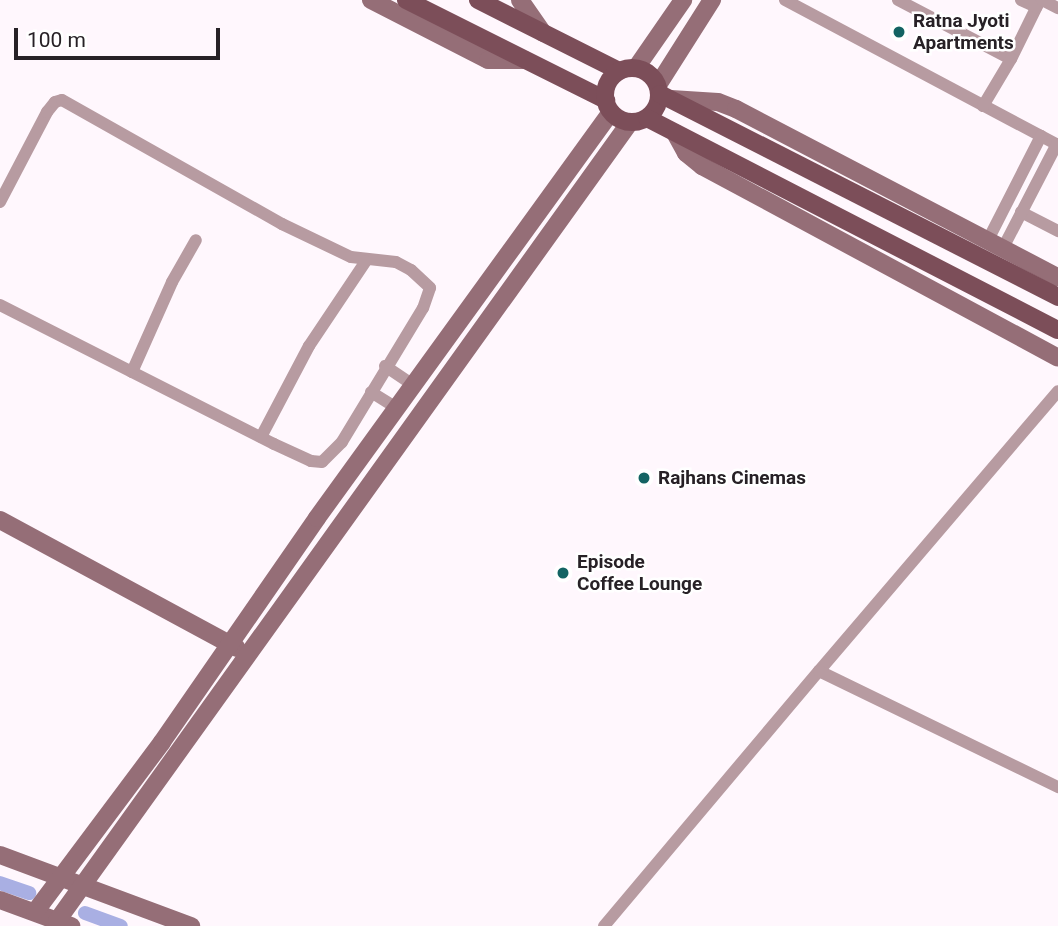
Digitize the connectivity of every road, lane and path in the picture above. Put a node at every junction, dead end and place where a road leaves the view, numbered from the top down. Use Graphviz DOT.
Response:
graph roads {
  1 [pos="370,0"];
  2 [pos="406,0"];
  3 [pos="478,0"];
  4 [pos="520,0"];
  5 [pos="683,0"];
  6 [pos="712,0"];
  7 [pos="785,0"];
  8 [pos="898,0"];
  9 [pos="1021,0"];
  10 [pos="1039,2"];
  11 [pos="1058,8"];
  12 [pos="543,33"];
  13 [pos="1011,59"];
  14 [pos="525,60"];
  15 [pos="627,69"];
  16 [pos="663,93"];
  17 [pos="608,106"];
  18 [pos="984,106"];
  19 [pos="638,120"];
  20 [pos="675,133"];
  21 [pos="1041,136"];
  22 [pos="1057,144"];
  23 [pos="0,202"];
  24 [pos="1021,212"];
  25 [pos="1058,230"];
  26 [pos="196,240"];
  27 [pos="995,244"];
  28 [pos="366,261"];
  29 [pos="1058,276"];
  30 [pos="1058,297"];
  31 [pos="0,305"];
  32 [pos="1058,330"];
  33 [pos="1058,359"];
  34 [pos="385,366"];
  35 [pos="132,372"];
  36 [pos="413,385"];
  37 [pos="1058,391"];
  38 [pos="371,392"];
  39 [pos="397,408"];
  40 [pos="261,437"];
  41 [pos="0,520"];
  42 [pos="229,643"];
  43 [pos="249,655"];
  44 [pos="819,671"];
  45 [pos="1058,786"];
  46 [pos="0,855"];
  47 [pos="61,878"];
  48 [pos="82,886"];
  49 [pos="0,900"];
  50 [pos="48,920"];
  51 [pos="191,926"];
  52 [pos="604,926"];
  1 -- 14 [label="street"];
  2 -- 14 [label="main road"];
  3 -- 12 [label="main road"];
  4 -- 12 [label="street"];
  5 -- 15 [label="street"];
  6 -- 16 [label="street"];
  7 -- 18 [label="street"];
  8 -- 13 [label="street"];
  9 -- 10 [label="street"];
  10 -- 11 [label="street"];
  10 -- 13 [label="street"];
  12 -- 15 [label="main road"];
  13 -- 18 [label="street"];
  14 -- 17 [label="main road"];
  15 -- 16 [label="main road"];
  15 -- 17 [label="main road"];
  16 -- 19 [label="main road"];
  16 -- 27 [label="street"];
  16 -- 30 [label="main road"];
  17 -- 19 [label="main road"];
  17 -- 36 [label="street"];
  18 -- 21 [label="street"];
  19 -- 20 [label="main road"];
  19 -- 43 [label="street"];
  20 -- 32 [label="main road"];
  20 -- 33 [label="street"];
  21 -- 22 [label="street"];
  21 -- 27 [label="street"];
  22 -- 24 [label="street"];
  23 -- 28 [label="street"];
  24 -- 25 [label="street"];
  24 -- 27 [label="street"];
  26 -- 35 [label="street"];
  27 -- 29 [label="street"];
  28 -- 34 [label="street"];
  28 -- 40 [label="street"];
  31 -- 35 [label="street"];
  34 -- 36 [label="street"];
  34 -- 38 [label="street"];
  35 -- 40 [label="street"];
  36 -- 39 [label="street"];
  37 -- 44 [label="street"];
  38 -- 39 [label="street"];
  38 -- 40 [label="street"];
  39 -- 42 [label="street"];
  41 -- 42 [label="street"];
  42 -- 43 [label="street"];
  42 -- 47 [label="street"];
  43 -- 48 [label="street"];
  44 -- 45 [label="street"];
  44 -- 52 [label="street"];
  46 -- 47 [label="street"];
  47 -- 48 [label="street"];
  47 -- 50 [label="street"];
  48 -- 50 [label="street"];
  48 -- 51 [label="street"];
  49 -- 50 [label="street"];
}
